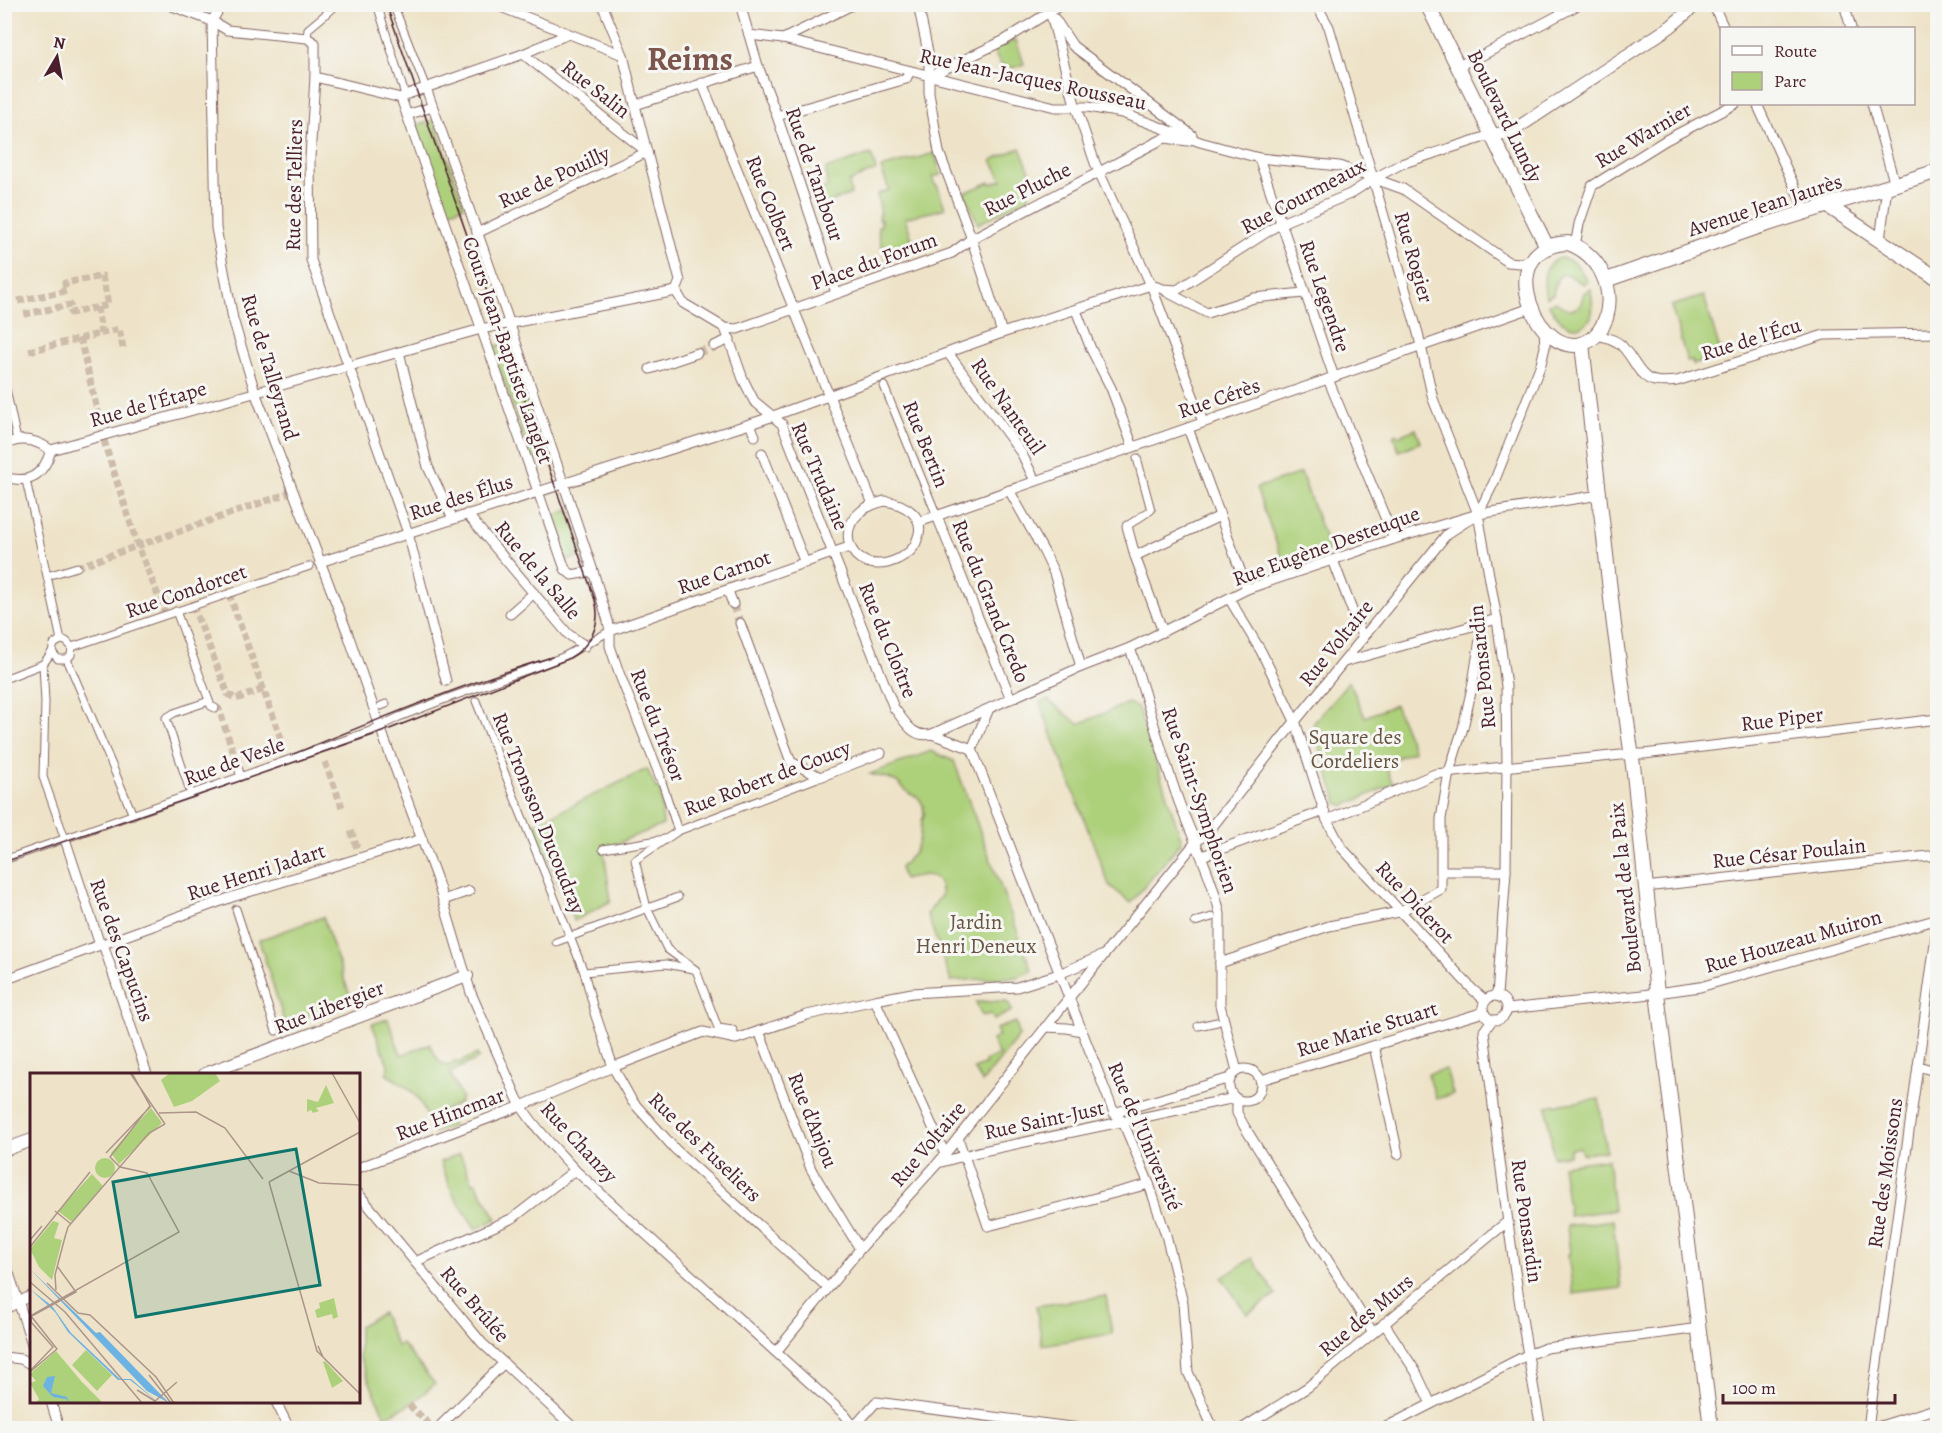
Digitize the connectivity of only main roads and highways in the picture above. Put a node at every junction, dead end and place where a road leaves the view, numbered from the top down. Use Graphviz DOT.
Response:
graph roads {
  1 [pos="1426,4"];
  2 [pos="1938,171"];
  3 [pos="1827,206"];
  4 [pos="1547,247"];
  5 [pos="1938,279"];
  6 [pos="1606,280"];
  7 [pos="1582,344"];
  8 [pos="1711,1428"];
  1 -- 4 [label="main road, Boulevard Lundy"];
  2 -- 3 [label="main road, Avenue Jean Jaurès"];
  3 -- 5 [label="main road"];
  3 -- 6 [label="main road, Avenue Jean Jaurès"];
  4 -- 6 [label="main road"];
  4 -- 7 [label="main road"];
  6 -- 7 [label="main road"];
  7 -- 8 [label="main road, Boulevard de la Paix"];
}
